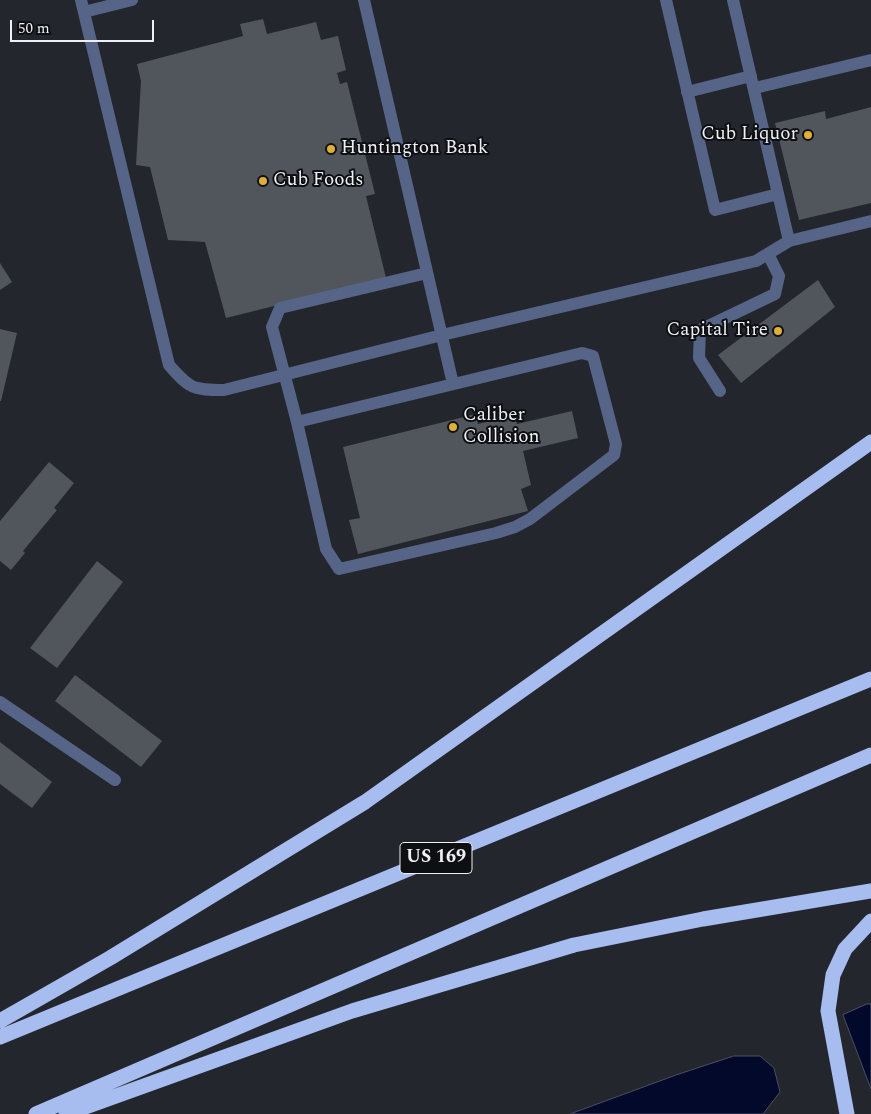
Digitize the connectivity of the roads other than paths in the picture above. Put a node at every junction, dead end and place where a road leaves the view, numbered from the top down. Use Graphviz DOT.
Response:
graph roads {
  1 [pos="132,0"];
  2 [pos="364,0"];
  3 [pos="666,0"];
  4 [pos="733,0"];
  5 [pos="82,6"];
  6 [pos="871,60"];
  7 [pos="753,82"];
  8 [pos="687,92"];
  9 [pos="778,194"];
  10 [pos="871,221"];
  11 [pos="789,241"];
  12 [pos="768,254"];
  13 [pos="426,273"];
  14 [pos="442,335"];
  15 [pos="285,374"];
  16 [pos="453,384"];
  17 [pos="720,391"];
  18 [pos="297,422"];
  19 [pos="871,442"];
  20 [pos="871,679"];
  21 [pos="0,702"];
  22 [pos="871,755"];
  23 [pos="116,780"];
  24 [pos="871,891"];
  25 [pos="871,921"];
  26 [pos="0,1021"];
  27 [pos="0,1036"];
  28 [pos="36,1114"];
  29 [pos="66,1114"];
  30 [pos="847,1114"];
  1 -- 5 [label="lane"];
  2 -- 13 [label="lane"];
  3 -- 8 [label="lane"];
  4 -- 7 [label="lane"];
  5 -- 15 [label="lane"];
  6 -- 7 [label="lane"];
  7 -- 8 [label="lane"];
  7 -- 9 [label="lane"];
  8 -- 9 [label="lane"];
  9 -- 11 [label="lane"];
  10 -- 11 [label="lane"];
  11 -- 12 [label="lane"];
  12 -- 14 [label="lane"];
  12 -- 17 [label="lane"];
  13 -- 14 [label="lane"];
  13 -- 15 [label="lane"];
  14 -- 15 [label="lane"];
  14 -- 16 [label="lane"];
  15 -- 18 [label="lane"];
  16 -- 18 [label="lane"];
  16 -- 18 [label="lane"];
  19 -- 26 [label="highway"];
  20 -- 27 [label="highway, US 169"];
  21 -- 23 [label="lane"];
  22 -- 28 [label="highway"];
  24 -- 29 [label="highway"];
  25 -- 30 [label="highway"];
}
